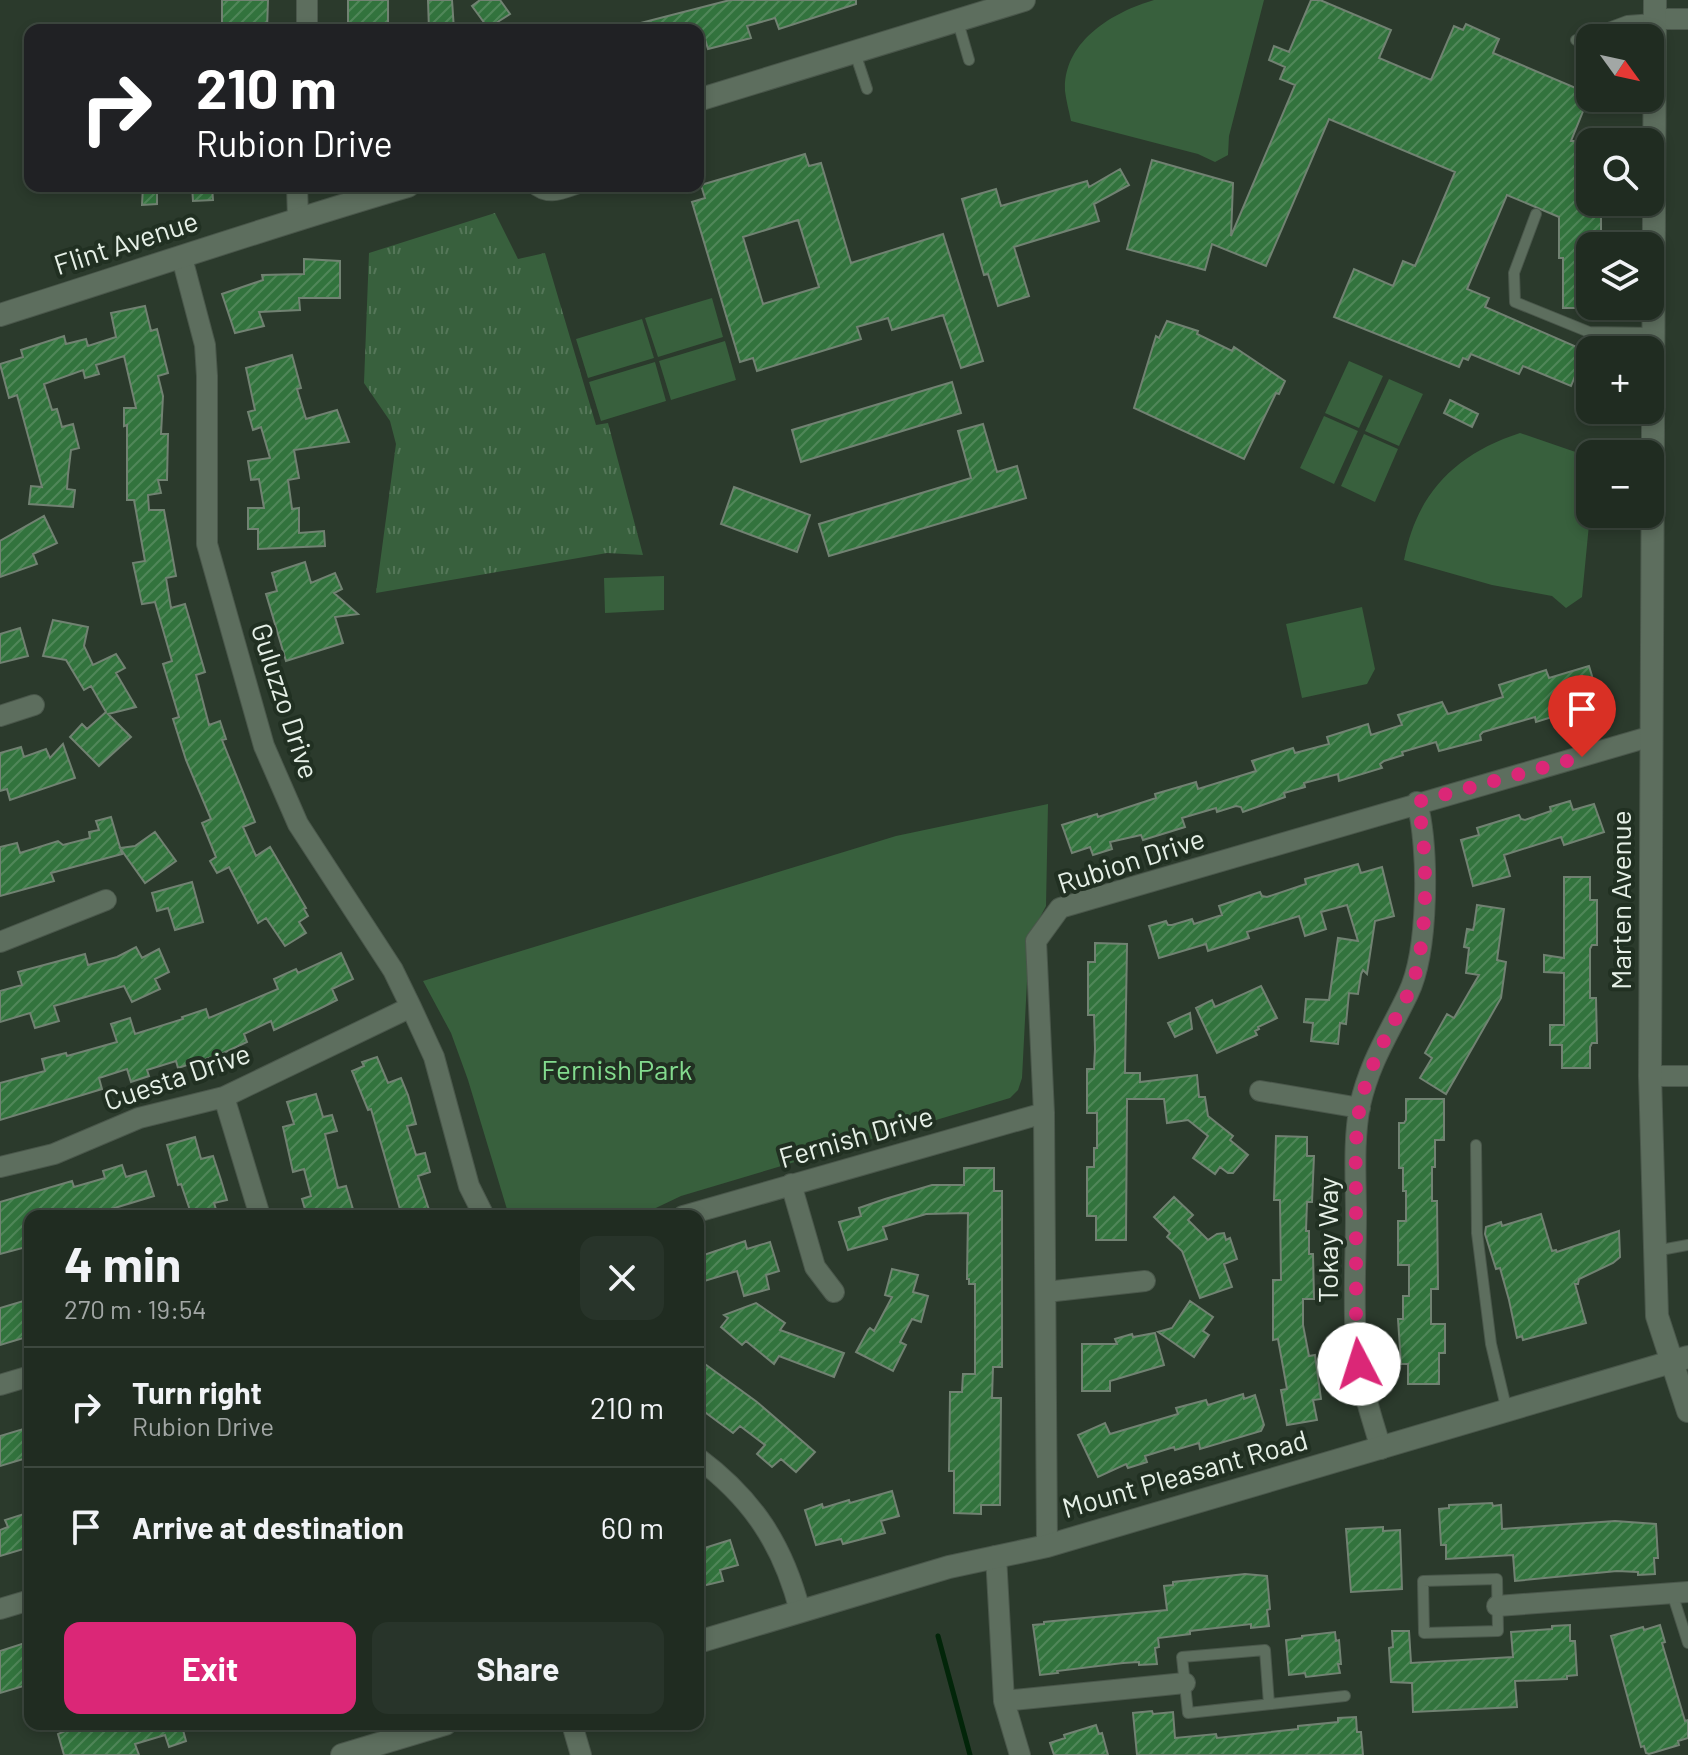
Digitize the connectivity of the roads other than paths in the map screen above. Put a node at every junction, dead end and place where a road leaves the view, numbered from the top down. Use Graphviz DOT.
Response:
graph roads {
  1 [pos="307,0"];
  2 [pos="1024,0"];
  3 [pos="1655,10"];
  4 [pos="1688,19"];
  5 [pos="958,22"];
  6 [pos="307,24"];
  7 [pos="1619,24"];
  8 [pos="855,53"];
  9 [pos="969,60"];
  10 [pos="867,89"];
  11 [pos="704,98"];
  12 [pos="297,192"];
  13 [pos="387,192"];
  14 [pos="536,192"];
  15 [pos="569,192"];
  16 [pos="1536,214"];
  17 [pos="298,218"];
  18 [pos="182,258"];
  19 [pos="0,315"];
  20 [pos="1653,333"];
  21 [pos="34,705"];
  22 [pos="0,716"];
  23 [pos="1652,736"];
  24 [pos="1417,802"];
  25 [pos="106,900"];
  26 [pos="0,942"];
  27 [pos="411,1007"];
  28 [pos="1650,1076"];
  29 [pos="1688,1076"];
  30 [pos="1260,1091"];
  31 [pos="224,1097"];
  32 [pos="1360,1108"];
  33 [pos="1044,1113"];
  34 [pos="1476,1145"];
  35 [pos="0,1167"];
  36 [pos="791,1184"];
  37 [pos="258,1210"];
  38 [pos="481,1210"];
  39 [pos="703,1210"];
  40 [pos="1688,1245"];
  41 [pos="1655,1251"];
  42 [pos="1145,1281"];
  43 [pos="834,1292"];
  44 [pos="1046,1292"];
  45 [pos="1680,1360"];
  46 [pos="24,1378"];
  47 [pos="0,1385"];
  48 [pos="1507,1411"];
  49 [pos="1688,1411"];
  50 [pos="1381,1449"];
  51 [pos="704,1463"];
  52 [pos="1047,1546"];
  53 [pos="996,1556"];
  54 [pos="1680,1592"];
  55 [pos="24,1602"];
  56 [pos="1497,1606"];
  57 [pos="0,1609"];
  58 [pos="800,1611"];
  59 [pos="704,1640"];
  60 [pos="1688,1643"];
  61 [pos="1185,1683"];
  62 [pos="1345,1696"];
  63 [pos="1004,1701"];
  64 [pos="1269,1704"];
  65 [pos="427,1730"];
  66 [pos="574,1730"];
  67 [pos="356,1753"];
  68 [pos="581,1755"];
  69 [pos="1020,1755"];
  1 -- 6 [label="street"];
  2 -- 5 [label="street"];
  3 -- 4 [label="street"];
  3 -- 7 [label="lane"];
  3 -- 20 [label="street, Marten Avenue"];
  5 -- 8 [label="street"];
  5 -- 9 [label="lane"];
  8 -- 10 [label="lane"];
  8 -- 11 [label="street"];
  12 -- 17 [label="street"];
  13 -- 17 [label="street, Flint Avenue"];
  14 -- 15 [label="lane"];
  16 -- 20 [label="lane"];
  17 -- 18 [label="street, Flint Avenue"];
  18 -- 19 [label="street, Flint Avenue"];
  18 -- 27 [label="street, Guluzzo Drive"];
  20 -- 23 [label="street, Marten Avenue"];
  21 -- 22 [label="street"];
  23 -- 24 [label="street, Rubion Drive"];
  23 -- 28 [label="street, Marten Avenue"];
  24 -- 32 [label="street, Tokay Way"];
  24 -- 33 [label="street, Rubion Drive"];
  25 -- 26 [label="street"];
  27 -- 31 [label="street, Cuesta Drive"];
  27 -- 38 [label="street, Guluzzo Drive"];
  28 -- 29 [label="street"];
  28 -- 41 [label="street, Marten Avenue"];
  30 -- 32 [label="street"];
  31 -- 35 [label="street, Cuesta Drive"];
  31 -- 37 [label="street"];
  32 -- 50 [label="street, Tokay Way"];
  33 -- 36 [label="street, Fernish Drive"];
  33 -- 44 [label="street, Rubion Drive"];
  34 -- 48 [label="lane"];
  36 -- 39 [label="street, Fernish Drive"];
  36 -- 43 [label="street"];
  40 -- 41 [label="lane"];
  41 -- 45 [label="street, Marten Avenue"];
  42 -- 44 [label="street"];
  44 -- 52 [label="street, Rubion Drive"];
  45 -- 48 [label="street, Mount Pleasant Road"];
  45 -- 49 [label="street, Marten Avenue"];
  46 -- 47 [label="street"];
  48 -- 50 [label="street, Mount Pleasant Road"];
  50 -- 52 [label="street, Mount Pleasant Road"];
  51 -- 58 [label="street"];
  52 -- 53 [label="street, Mount Pleasant Road"];
  53 -- 58 [label="street, Mount Pleasant Road"];
  53 -- 63 [label="street"];
  54 -- 56 [label="street"];
  54 -- 60 [label="lane"];
  55 -- 57 [label="street"];
  56 -- 56 [label="lane"];
  58 -- 59 [label="street, Mount Pleasant Road"];
  61 -- 63 [label="street"];
  61 -- 64 [label="lane"];
  61 -- 64 [label="lane"];
  62 -- 64 [label="lane"];
  63 -- 69 [label="street"];
  65 -- 67 [label="street"];
  66 -- 68 [label="street"];
}
